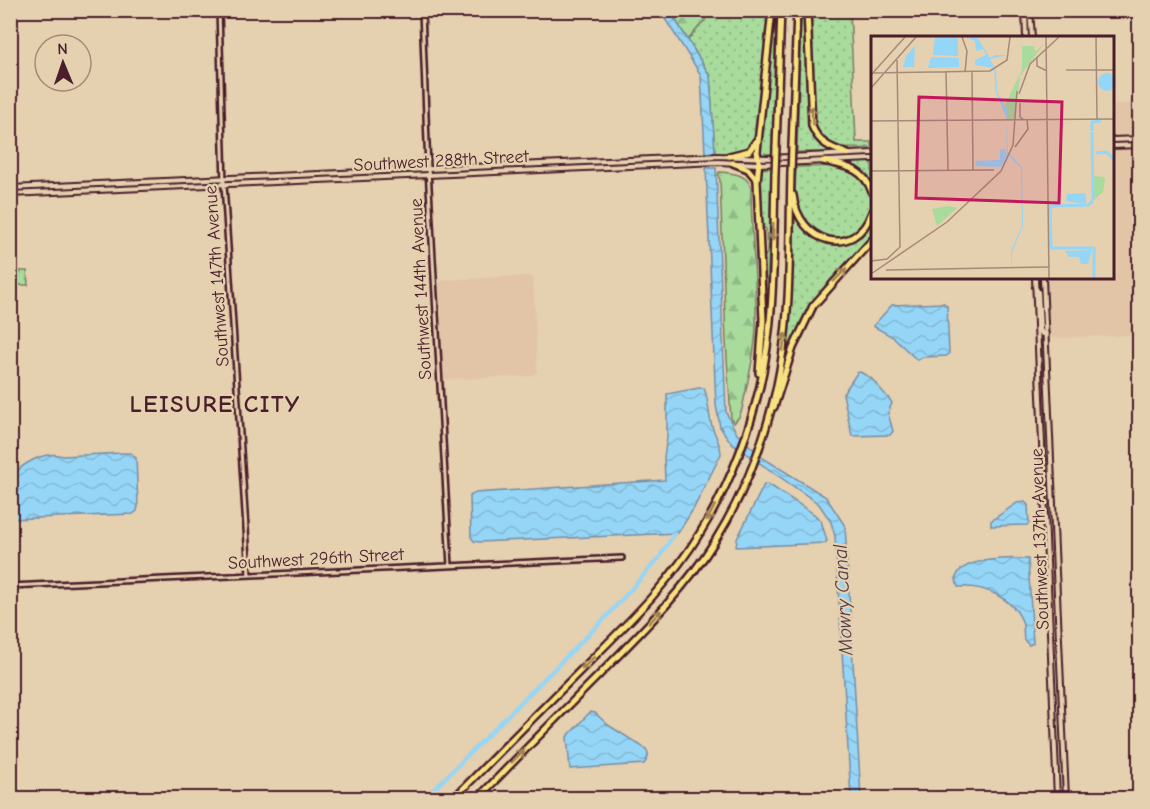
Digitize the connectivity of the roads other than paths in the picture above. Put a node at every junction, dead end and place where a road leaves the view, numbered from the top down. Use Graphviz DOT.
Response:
graph roads {
  1 [pos="219,10"];
  2 [pos="422,10"];
  3 [pos="772,10"];
  4 [pos="781,10"];
  5 [pos="797,10"];
  6 [pos="807,10"];
  7 [pos="1025,10"];
  8 [pos="1030,10"];
  9 [pos="1026,36"];
  10 [pos="1032,36"];
  11 [pos="757,139"];
  12 [pos="1140,139"];
  13 [pos="1114,140"];
  14 [pos="1140,145"];
  15 [pos="1114,146"];
  16 [pos="871,153"];
  17 [pos="848,154"];
  18 [pos="729,156"];
  19 [pos="871,159"];
  20 [pos="759,161"];
  21 [pos="823,161"];
  22 [pos="733,162"];
  23 [pos="428,169"];
  24 [pos="429,175"];
  25 [pos="224,178"];
  26 [pos="757,181"];
  27 [pos="791,183"];
  28 [pos="224,184"];
  29 [pos="10,188"];
  30 [pos="871,188"];
  31 [pos="10,194"];
  32 [pos="871,216"];
  33 [pos="871,242"];
  34 [pos="1035,279"];
  35 [pos="1043,279"];
  36 [pos="1035,286"];
  37 [pos="1046,334"];
  38 [pos="754,406"];
  39 [pos="1041,438"];
  40 [pos="1049,438"];
  41 [pos="762,440"];
  42 [pos="622,558"];
  43 [pos="450,566"];
  44 [pos="249,576"];
  45 [pos="10,586"];
  46 [pos="454,798"];
  47 [pos="478,798"];
  48 [pos="1057,798"];
  49 [pos="1066,798"];
  1 -- 25 [label="street, Southwest 147th Avenue"];
  2 -- 23 [label="street, Southwest 144th Avenue"];
  3 -- 11 [label="highway"];
  4 -- 38 [label="highway, one-way, bridge"];
  5 -- 27 [label="highway, bridge"];
  17 -- 6 [label="highway, one-way"];
  7 -- 9 [label="main road"];
  8 -- 10 [label="main road"];
  11 -- 18 [label="highway"];
  11 -- 20 [label="highway"];
  12 -- 13 [label="main road"];
  14 -- 15 [label="main road"];
  16 -- 17 [label="main road, Southwest 288th Street"];
  17 -- 20 [label="main road, Southwest 288th Street"];
  18 -- 20 [label="main road, Southwest 288th Street"];
  18 -- 23 [label="main road, Southwest 288th Street"];
  19 -- 21 [label="main road, Southwest 288th Street"];
  20 -- 21 [label="main road, Southwest 288th Street"];
  20 -- 22 [label="main road, Southwest 288th Street"];
  20 -- 26 [label="highway"];
  21 -- 30 [label="highway"];
  22 -- 24 [label="main road, Southwest 288th Street"];
  22 -- 26 [label="highway"];
  23 -- 24 [label="street, Southwest 144th Avenue"];
  23 -- 25 [label="main road, Southwest 288th Street"];
  24 -- 28 [label="main road, Southwest 288th Street"];
  24 -- 43 [label="street, Southwest 144th Avenue"];
  25 -- 28 [label="street, Southwest 147th Avenue"];
  25 -- 29 [label="main road, Southwest 288th Street"];
  26 -- 38 [label="highway"];
  27 -- 32 [label="highway"];
  41 -- 27 [label="highway, one-way"];
  28 -- 31 [label="main road, Southwest 288th Street"];
  28 -- 44 [label="street, Southwest 147th Avenue"];
  41 -- 33 [label="highway, one-way"];
  34 -- 36 [label="main road, Southwest 137th Avenue"];
  35 -- 37 [label="main road, Southwest 137th Avenue"];
  36 -- 37 [label="main road"];
  36 -- 39 [label="main road, Southwest 137th Avenue"];
  37 -- 40 [label="main road, Southwest 137th Avenue"];
  38 -- 46 [label="highway, one-way"];
  39 -- 40 [label="main road"];
  39 -- 48 [label="main road, Southwest 137th Avenue"];
  40 -- 49 [label="main road, Southwest 137th Avenue"];
  47 -- 41 [label="highway, one-way"];
  42 -- 43 [label="street, Southwest 296th Street"];
  43 -- 44 [label="street, Southwest 296th Street"];
  44 -- 45 [label="street, Southwest 296th Street"];
}
